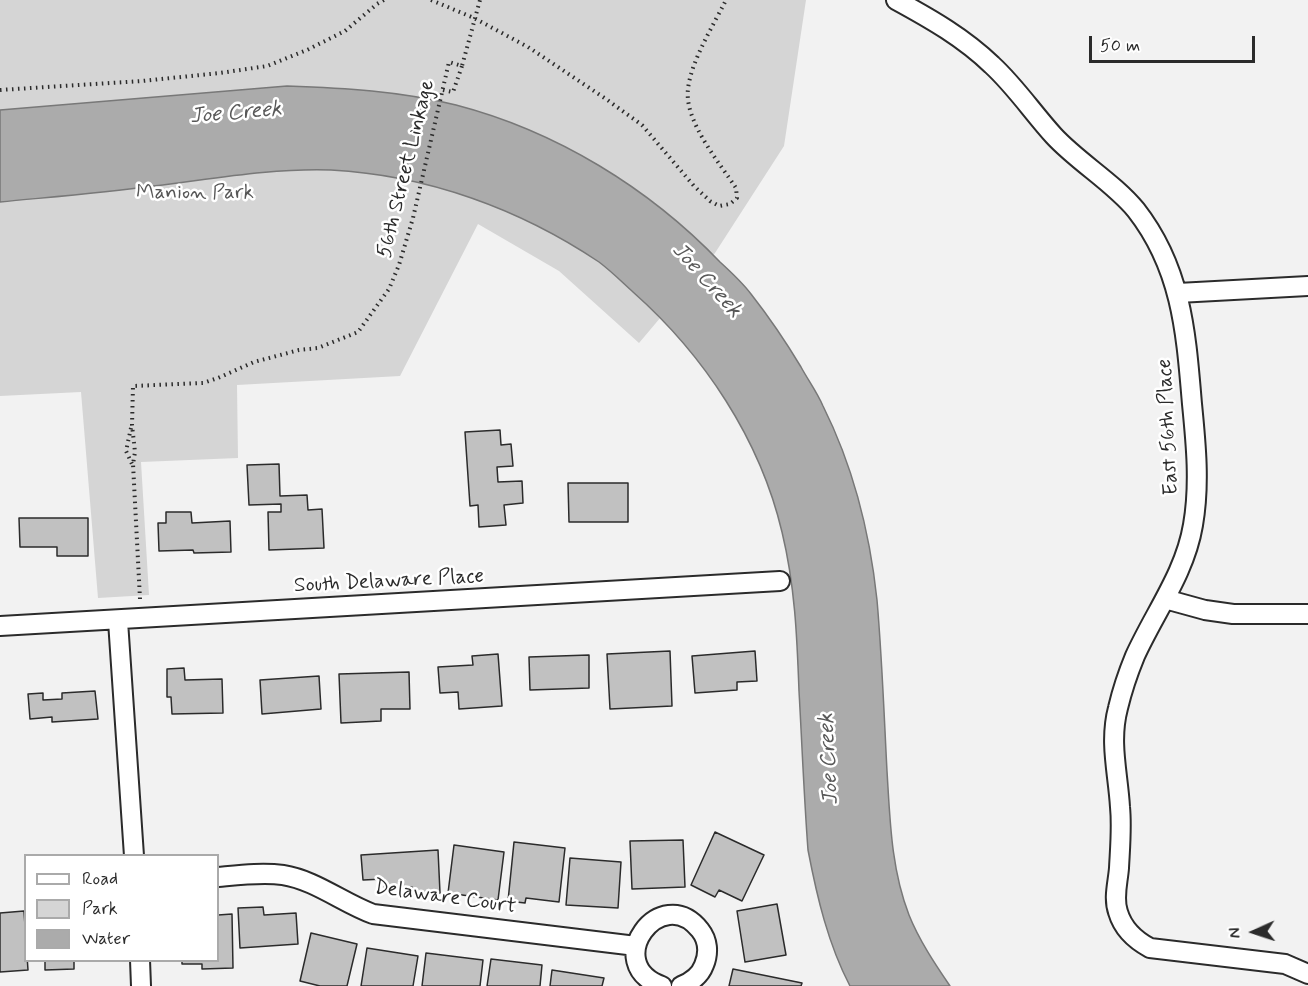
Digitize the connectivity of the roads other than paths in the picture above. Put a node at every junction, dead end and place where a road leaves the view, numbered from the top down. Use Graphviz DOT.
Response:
graph roads {
  1 [pos="906,2"];
  2 [pos="1308,286"];
  3 [pos="1178,293"];
  4 [pos="780,581"];
  5 [pos="1165,599"];
  6 [pos="1308,614"];
  7 [pos="118,621"];
  8 [pos="0,626"];
  9 [pos="134,854"];
  10 [pos="219,877"];
  11 [pos="636,946"];
  12 [pos="140,962"];
  13 [pos="1308,974"];
  14 [pos="141,986"];
  15 [pos="662,986"];
  16 [pos="681,986"];
  1 -- 3 [label="street, East 56th Place"];
  2 -- 3 [label="street"];
  3 -- 5 [label="street, East 56th Place"];
  4 -- 7 [label="street, South Delaware Place"];
  5 -- 6 [label="street"];
  5 -- 13 [label="street, East 56th Place"];
  7 -- 8 [label="street, South Delaware Place"];
  7 -- 9 [label="street"];
  10 -- 11 [label="street, Delaware Court"];
  11 -- 15 [label="street"];
  11 -- 16 [label="street"];
  12 -- 14 [label="street"];
}
